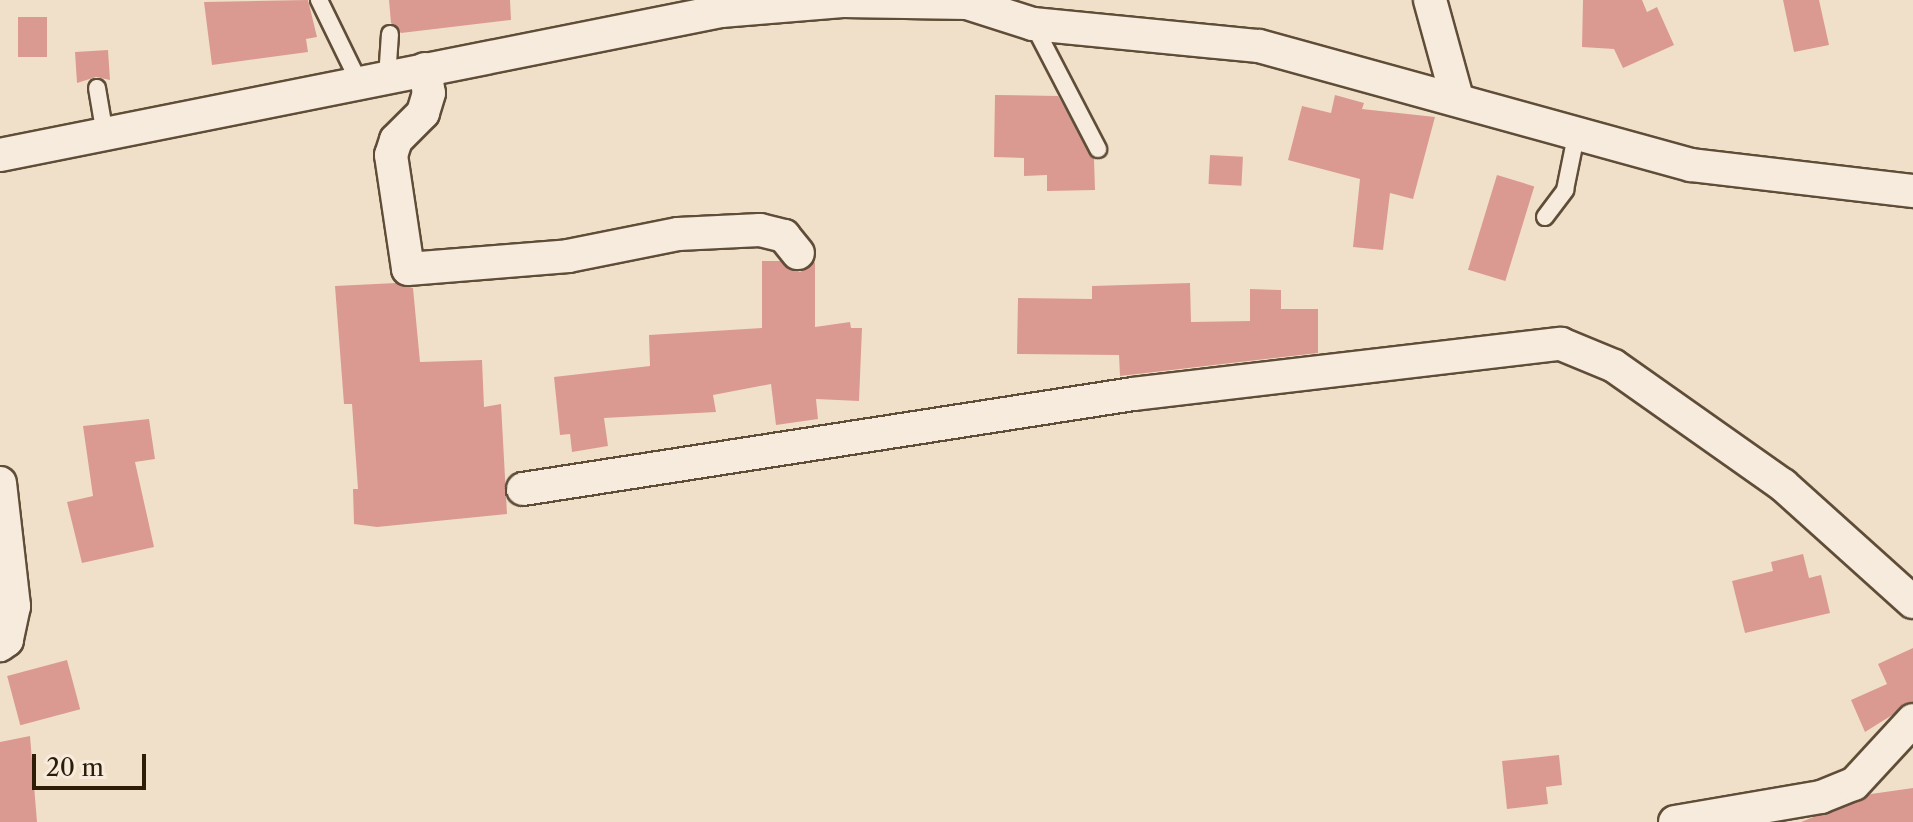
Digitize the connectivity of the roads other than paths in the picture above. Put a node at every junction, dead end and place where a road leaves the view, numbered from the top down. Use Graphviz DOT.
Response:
graph roads {
  1 [pos="319,0"];
  2 [pos="1430,0"];
  3 [pos="1033,24"];
  4 [pos="390,34"];
  5 [pos="425,69"];
  6 [pos="374,81"];
  7 [pos="97,88"];
  8 [pos="1457,98"];
  9 [pos="105,135"];
  10 [pos="1576,136"];
  11 [pos="1098,149"];
  12 [pos="0,155"];
  13 [pos="1913,191"];
  14 [pos="1545,217"];
  15 [pos="798,253"];
  16 [pos="0,483"];
  17 [pos="523,489"];
  18 [pos="1913,602"];
  19 [pos="0,645"];
  20 [pos="1913,720"];
  21 [pos="1675,822"];
  1 -- 6 [label="lane"];
  2 -- 8 [label="street"];
  3 -- 5 [label="street"];
  3 -- 8 [label="street"];
  3 -- 11 [label="lane"];
  4 -- 6 [label="lane"];
  5 -- 6 [label="street"];
  5 -- 15 [label="street"];
  6 -- 9 [label="street"];
  7 -- 9 [label="lane"];
  8 -- 10 [label="street"];
  9 -- 12 [label="street"];
  10 -- 13 [label="street"];
  10 -- 14 [label="lane"];
  16 -- 19 [label="street"];
  17 -- 18 [label="street"];
  20 -- 21 [label="street"];
}
